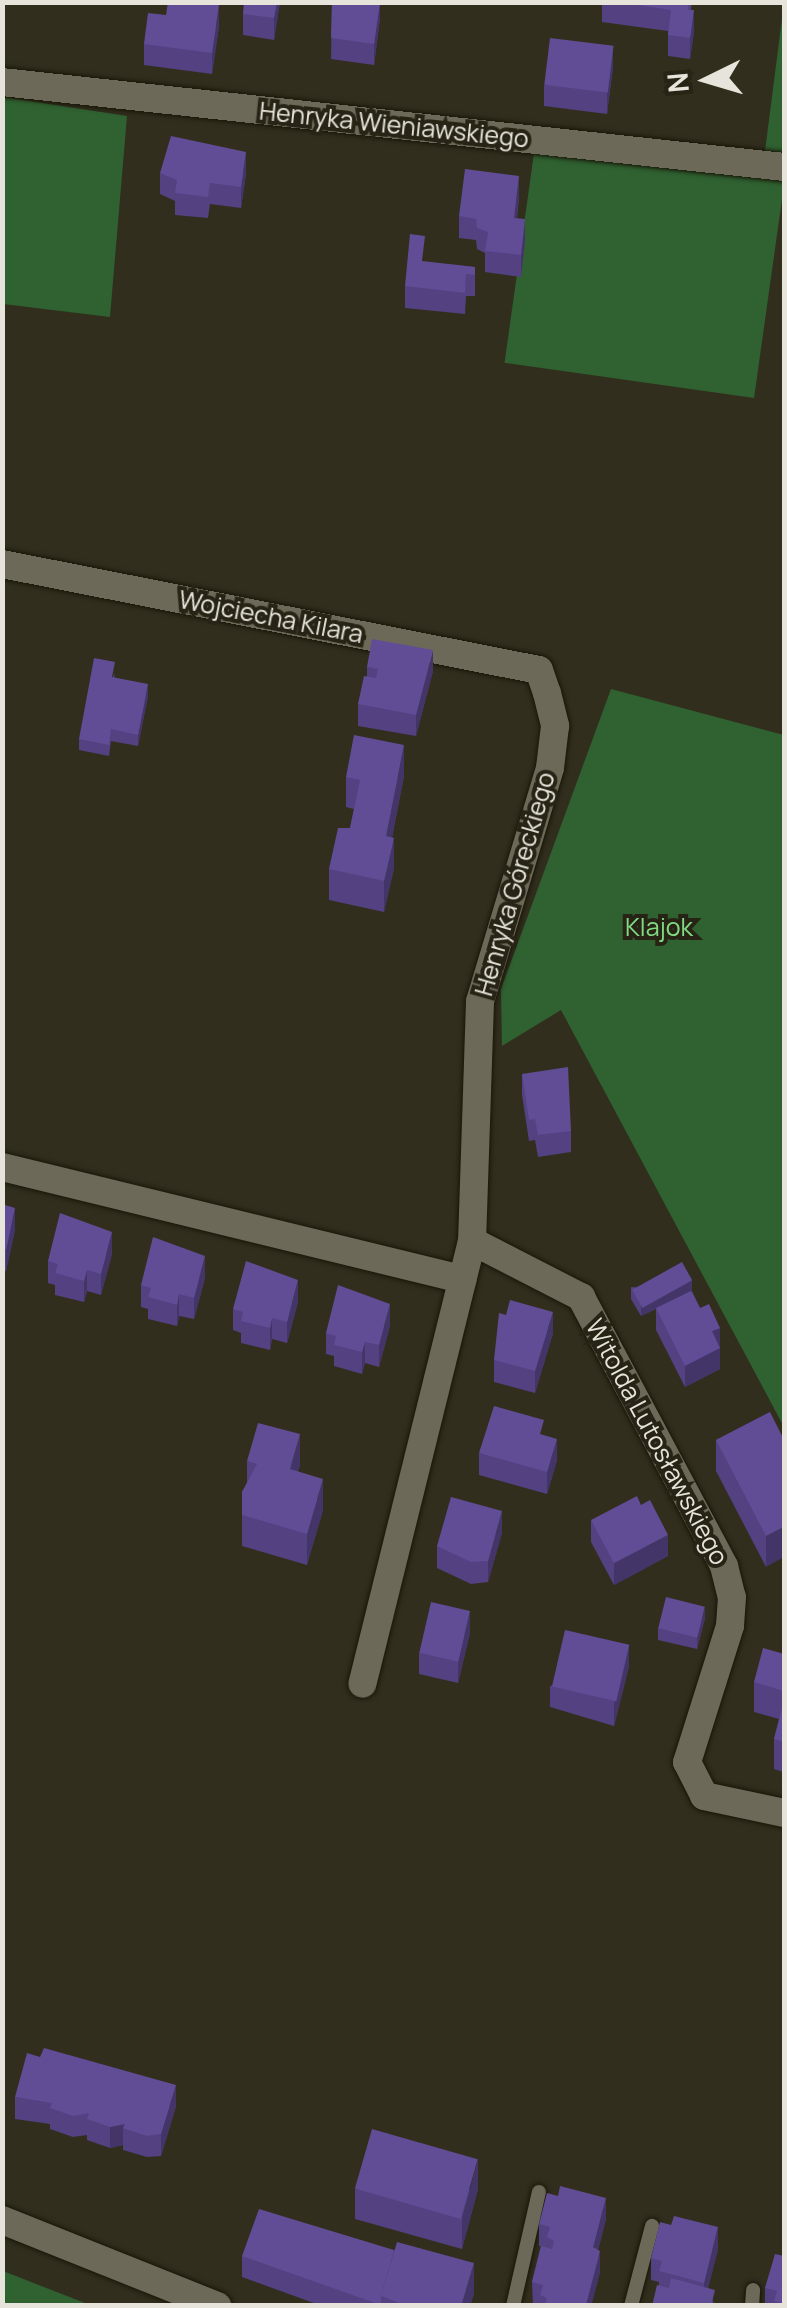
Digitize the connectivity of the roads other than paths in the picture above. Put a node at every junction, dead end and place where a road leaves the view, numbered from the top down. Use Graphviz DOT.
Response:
graph roads {
  1 [pos="2,82"];
  2 [pos="784,167"];
  3 [pos="2,564"];
  4 [pos="539,670"];
  5 [pos="2,1167"];
  6 [pos="472,1241"];
  7 [pos="463,1279"];
  8 [pos="362,1684"];
  9 [pos="784,1813"];
  10 [pos="539,2192"];
  11 [pos="2,2220"];
  12 [pos="652,2226"];
  13 [pos="217,2306"];
  14 [pos="513,2306"];
  15 [pos="632,2306"];
  1 -- 2 [label="street, Henryka Wieniawskiego"];
  3 -- 4 [label="street, Wojciecha Kilara"];
  4 -- 6 [label="street, Henryka Góreckiego"];
  5 -- 7 [label="street"];
  6 -- 7 [label="street, Henryka Góreckiego"];
  6 -- 9 [label="street, Witolda Lutosławskiego"];
  7 -- 8 [label="street, Henryka Góreckiego"];
  10 -- 14 [label="lane"];
  11 -- 13 [label="street"];
  12 -- 15 [label="lane"];
}
